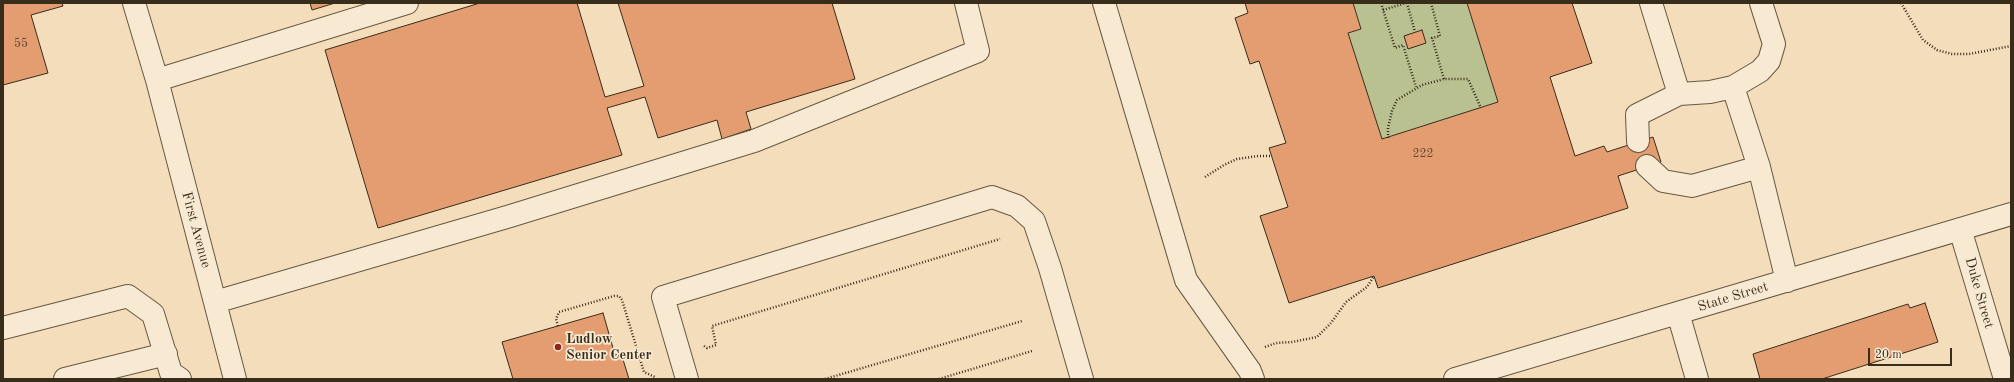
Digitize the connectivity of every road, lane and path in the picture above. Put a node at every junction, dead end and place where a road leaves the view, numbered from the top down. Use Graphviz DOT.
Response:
graph roads {
  1 [pos="134,3"];
  2 [pos="407,3"];
  3 [pos="966,3"];
  4 [pos="1104,3"];
  5 [pos="1381,3"];
  6 [pos="1406,3"];
  7 [pos="1431,3"];
  8 [pos="1651,3"];
  9 [pos="1761,3"];
  10 [pos="1901,3"];
  11 [pos="1383,10"];
  12 [pos="1415,32"];
  13 [pos="2011,46"];
  14 [pos="1444,79"];
  15 [pos="157,80"];
  16 [pos="1416,87"];
  17 [pos="1733,87"];
  18 [pos="1679,94"];
  19 [pos="1481,108"];
  20 [pos="1388,138"];
  21 [pos="1638,142"];
  22 [pos="1271,156"];
  23 [pos="1647,166"];
  24 [pos="1759,167"];
  25 [pos="1206,177"];
  26 [pos="2011,214"];
  27 [pos="1960,229"];
  28 [pos="1000,239"];
  29 [pos="1374,276"];
  30 [pos="1787,281"];
  31 [pos="215,302"];
  32 [pos="1678,313"];
  33 [pos="1022,321"];
  34 [pos="558,326"];
  35 [pos="3,328"];
  36 [pos="707,348"];
  37 [pos="1261,349"];
  38 [pos="1032,351"];
  39 [pos="166,354"];
  40 [pos="655,377"];
  41 [pos="686,378"];
  42 [pos="65,379"];
  43 [pos="180,379"];
  44 [pos="235,379"];
  45 [pos="825,379"];
  46 [pos="939,379"];
  47 [pos="1082,379"];
  48 [pos="1253,379"];
  49 [pos="1455,379"];
  50 [pos="1697,379"];
  51 [pos="2005,379"];
  1 -- 15 [label="street, First Avenue"];
  2 -- 15 [label="street"];
  3 -- 31 [label="street"];
  4 -- 48 [label="street"];
  5 -- 11 [label="path"];
  6 -- 11 [label="path"];
  6 -- 12 [label="path"];
  7 -- 14 [label="path"];
  8 -- 18 [label="street"];
  9 -- 17 [label="street"];
  10 -- 13 [label="path"];
  11 -- 16 [label="path"];
  14 -- 16 [label="path"];
  14 -- 19 [label="path"];
  15 -- 31 [label="street, First Avenue"];
  16 -- 20 [label="path"];
  17 -- 18 [label="street"];
  17 -- 24 [label="street"];
  18 -- 21 [label="street"];
  22 -- 25 [label="path"];
  23 -- 24 [label="street"];
  24 -- 30 [label="street"];
  26 -- 27 [label="street, State Street"];
  27 -- 30 [label="street, State Street"];
  27 -- 51 [label="street, Duke Street"];
  28 -- 36 [label="path"];
  29 -- 37 [label="path"];
  30 -- 32 [label="street, State Street"];
  31 -- 44 [label="street, First Avenue"];
  32 -- 49 [label="street, State Street"];
  32 -- 50 [label="street"];
  33 -- 45 [label="path"];
  34 -- 40 [label="path"];
  35 -- 39 [label="street"];
  38 -- 46 [label="path"];
  39 -- 42 [label="street"];
  39 -- 43 [label="street"];
  41 -- 47 [label="street"];
}
